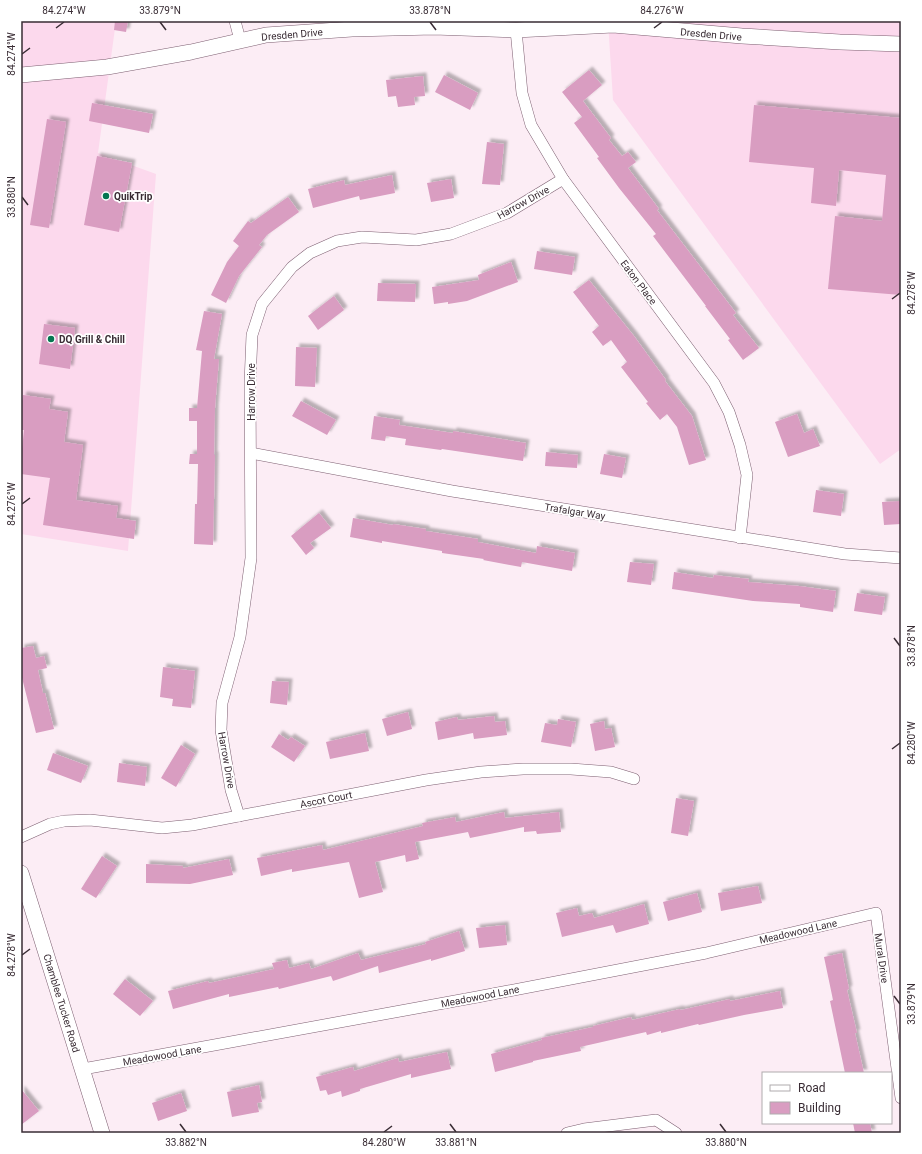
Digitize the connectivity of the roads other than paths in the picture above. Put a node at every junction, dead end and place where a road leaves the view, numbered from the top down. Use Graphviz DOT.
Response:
graph roads {
  1 [pos="235,21"];
  2 [pos="516,30"];
  3 [pos="240,40"];
  4 [pos="901,44"];
  5 [pos="21,75"];
  6 [pos="563,179"];
  7 [pos="251,453"];
  8 [pos="740,538"];
  9 [pos="901,558"];
  10 [pos="634,779"];
  11 [pos="239,816"];
  12 [pos="21,836"];
  13 [pos="21,873"];
  14 [pos="876,913"];
  15 [pos="83,1069"];
  16 [pos="900,1084"];
  17 [pos="901,1098"];
  18 [pos="102,1133"];
  19 [pos="567,1133"];
  20 [pos="676,1133"];
  1 -- 3 [label="street"];
  2 -- 3 [label="street, Dresden Drive"];
  2 -- 4 [label="street, Dresden Drive"];
  2 -- 6 [label="street, Eaton Place"];
  3 -- 5 [label="street, Dresden Drive"];
  6 -- 7 [label="street, Harrow Drive"];
  6 -- 8 [label="street, Eaton Place"];
  7 -- 8 [label="street, Trafalgar Way"];
  7 -- 11 [label="street, Harrow Drive"];
  8 -- 9 [label="street, Trafalgar Way"];
  10 -- 11 [label="street, Ascot Court"];
  11 -- 12 [label="street, Ascot Court"];
  13 -- 15 [label="street, Chamblee Tucker Road"];
  14 -- 15 [label="street, Meadowood Lane"];
  14 -- 16 [label="street, Mural Drive"];
  15 -- 18 [label="street, Chamblee Tucker Road"];
  16 -- 17 [label="street, Mural Drive"];
  19 -- 20 [label="street"];
}
